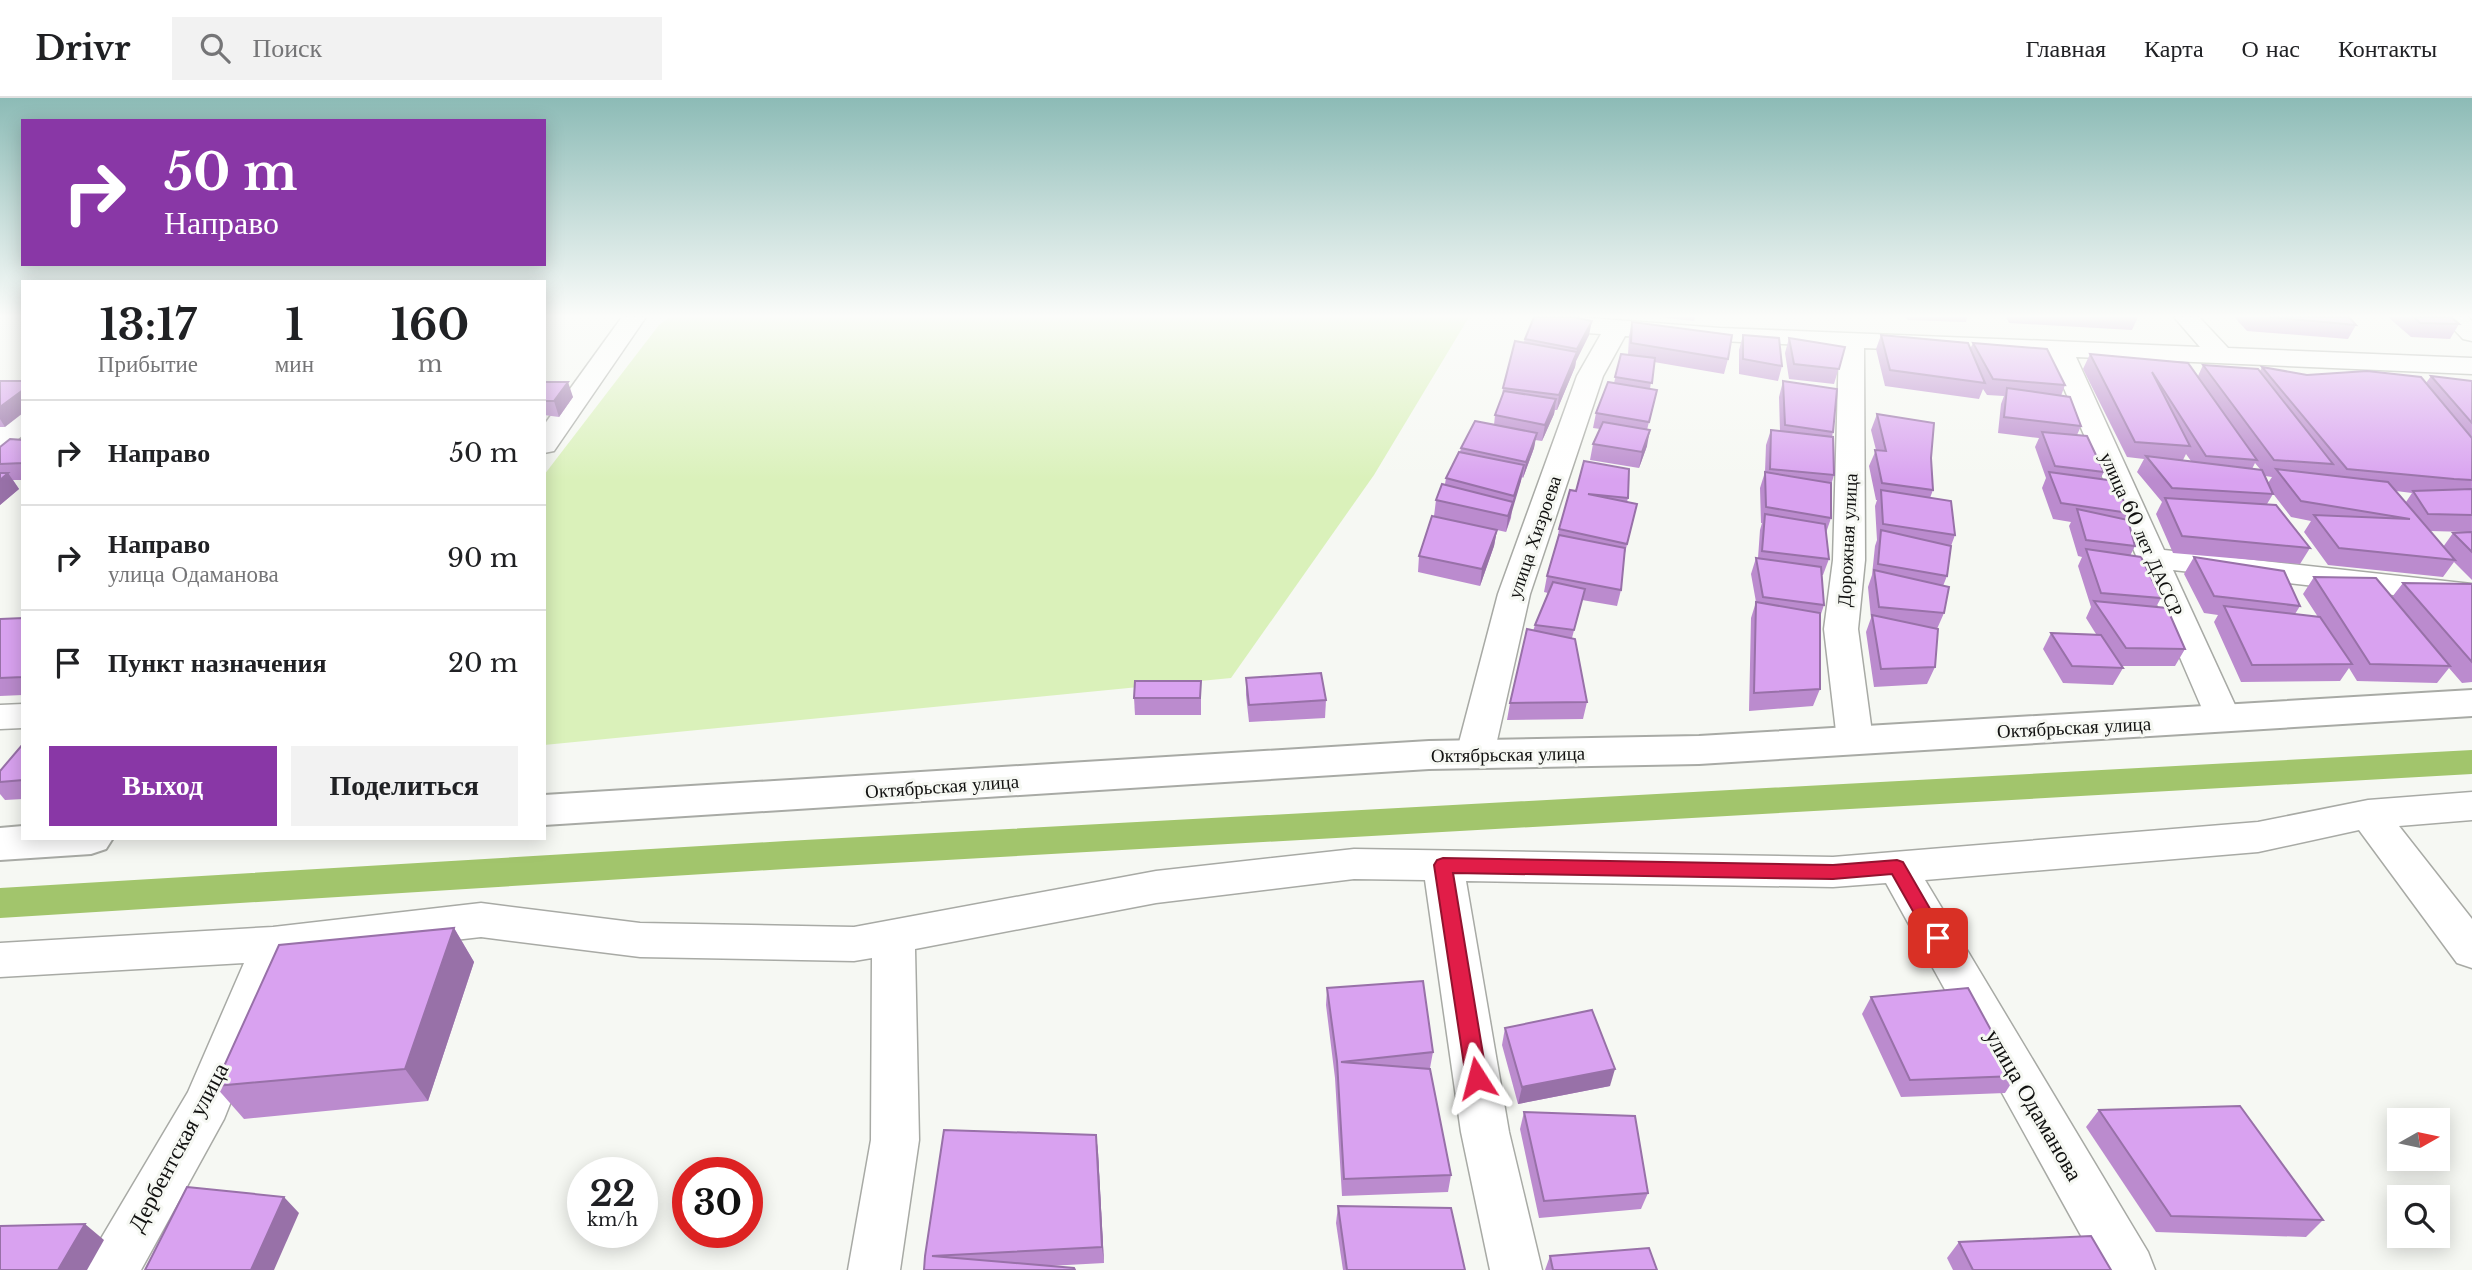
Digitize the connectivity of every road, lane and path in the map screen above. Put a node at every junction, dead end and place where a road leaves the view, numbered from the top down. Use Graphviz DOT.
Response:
graph roads {
  1 [pos="595,372"];
  2 [pos="1592,372"];
  3 [pos="1852,372"];
  4 [pos="2069,372"];
  5 [pos="21,423"];
  6 [pos="546,439"];
  7 [pos="0,442"];
  8 [pos="21,443"];
  9 [pos="2154,558"];
  10 [pos="2472,594"];
  11 [pos="2472,703"];
  12 [pos="21,716"];
  13 [pos="0,717"];
  14 [pos="2223,718"];
  15 [pos="1855,740"];
  16 [pos="1475,754"];
  17 [pos="2472,806"];
  18 [pos="546,810"];
  19 [pos="2368,814"];
  20 [pos="61,840"];
  21 [pos="0,844"];
  22 [pos="1443,865"];
  23 [pos="1897,867"];
  24 [pos="893,936"];
  25 [pos="273,944"];
  26 [pos="2472,951"];
  27 [pos="0,960"];
  28 [pos="112,1270"];
  29 [pos="874,1270"];
  30 [pos="1516,1270"];
  31 [pos="2129,1270"];
  1 -- 6 [label="street"];
  2 -- 16 [label="street, улица Хизроева"];
  3 -- 15 [label="street, Дорожная улица"];
  4 -- 9 [label="street, улица 60 лет ДАССР"];
  5 -- 7 [label="street"];
  7 -- 8 [label="street"];
  9 -- 10 [label="street"];
  9 -- 14 [label="street, улица 60 лет ДАССР"];
  11 -- 14 [label="street, Октябрьская улица"];
  12 -- 13 [label="street"];
  14 -- 15 [label="street, Октябрьская улица"];
  15 -- 16 [label="street, Октябрьская улица"];
  16 -- 18 [label="street, Октябрьская улица"];
  17 -- 19 [label="street"];
  19 -- 23 [label="street"];
  19 -- 26 [label="street"];
  20 -- 21 [label="street"];
  22 -- 23 [label="street"];
  22 -- 24 [label="street"];
  22 -- 30 [label="street"];
  23 -- 31 [label="street, улица Одаманова"];
  24 -- 25 [label="street"];
  24 -- 29 [label="street"];
  25 -- 27 [label="street"];
  25 -- 28 [label="street, Дербентская улица"];
}
